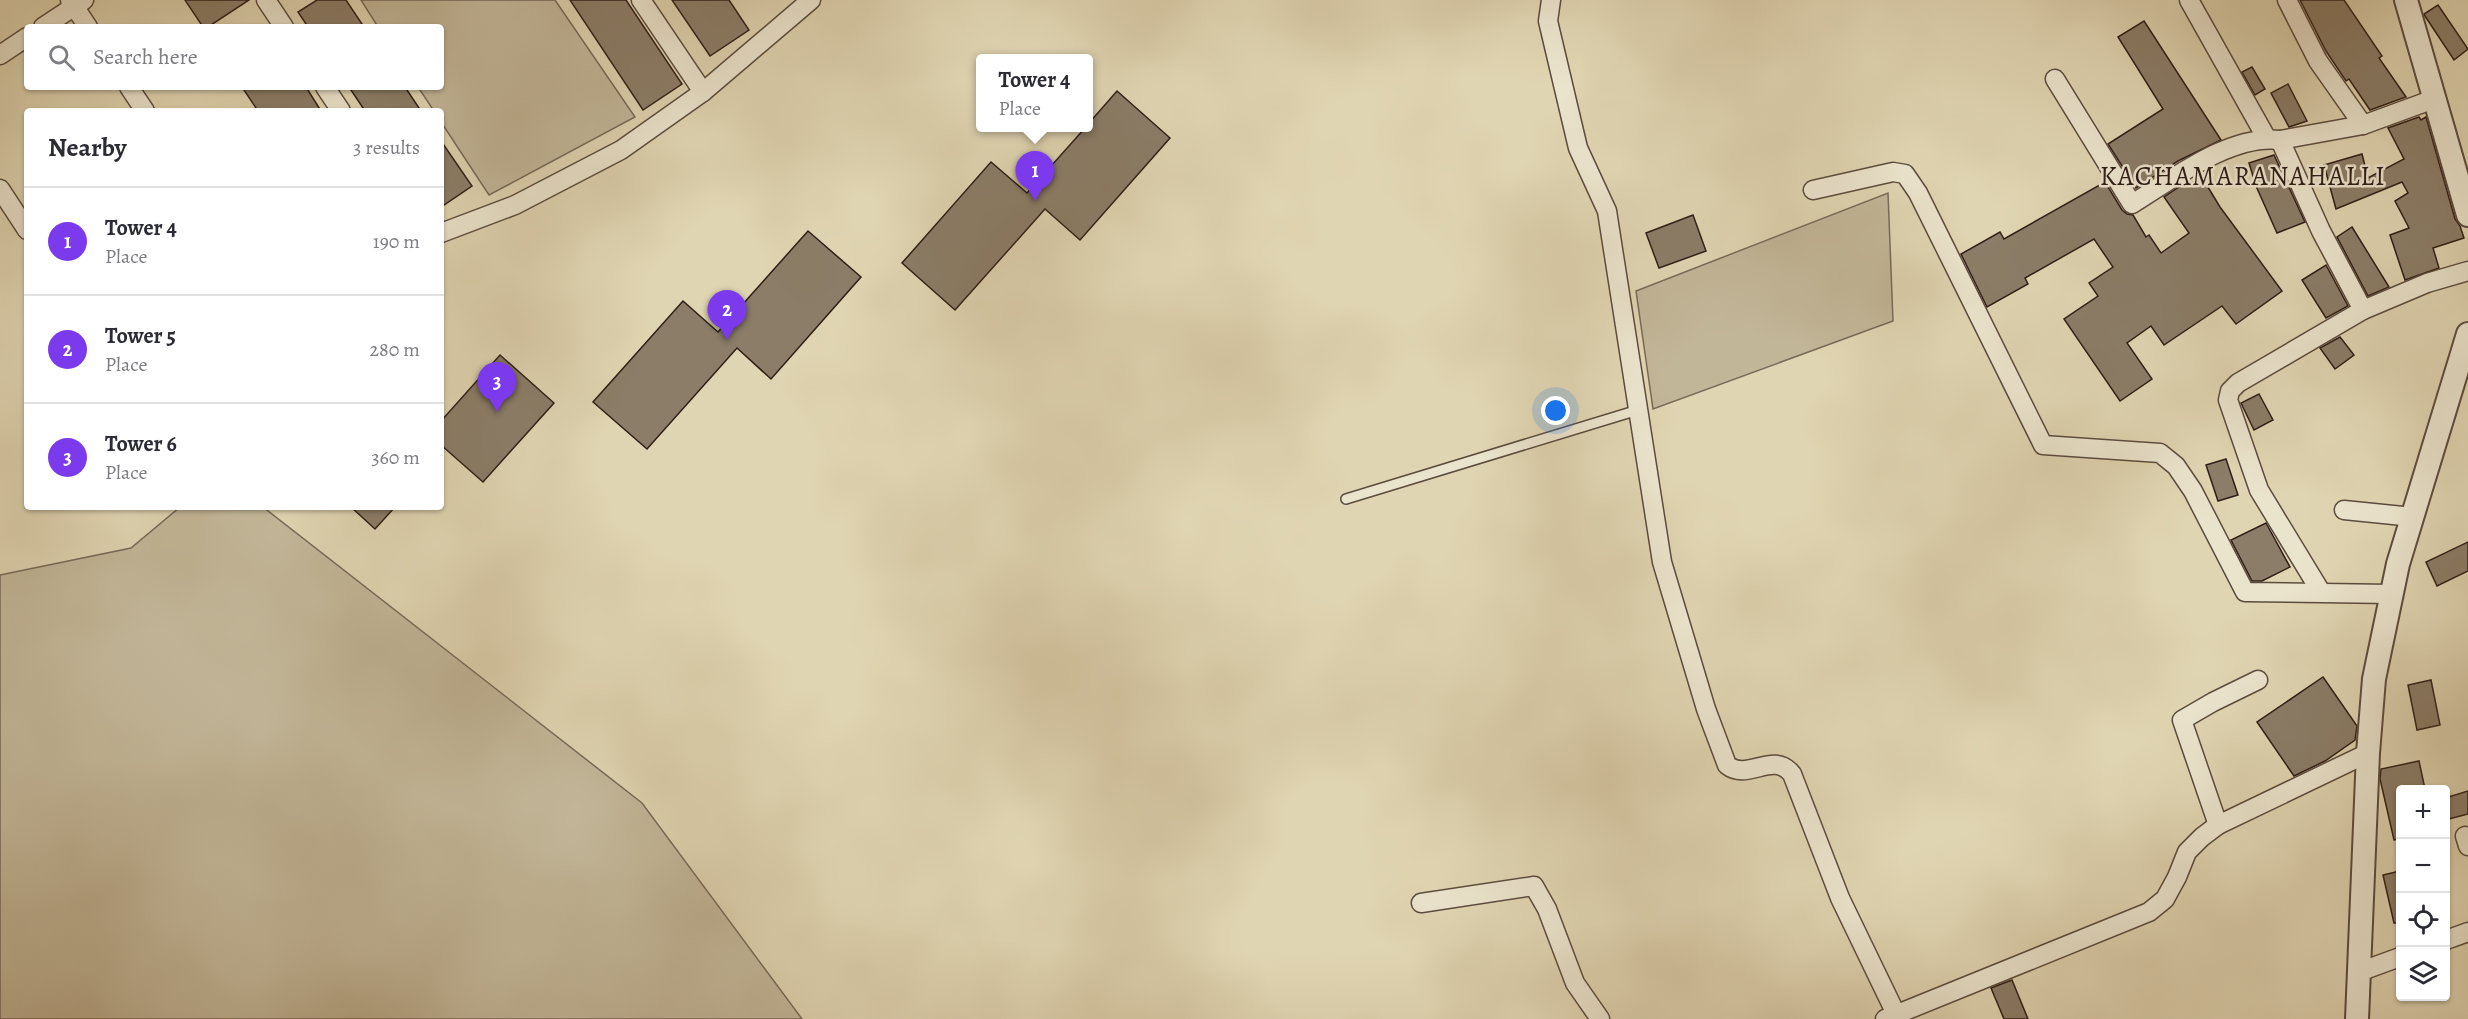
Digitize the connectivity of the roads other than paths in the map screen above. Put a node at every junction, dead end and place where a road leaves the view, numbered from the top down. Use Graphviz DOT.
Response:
graph roads {
  1 [pos="266,0"];
  2 [pos="641,0"];
  3 [pos="811,0"];
  4 [pos="1551,0"];
  5 [pos="2189,0"];
  6 [pos="2287,0"];
  7 [pos="2406,0"];
  8 [pos="76,2"];
  9 [pos="47,24"];
  10 [pos="87,24"];
  11 [pos="282,24"];
  12 [pos="24,39"];
  13 [pos="0,55"];
  14 [pos="2055,78"];
  15 [pos="131,90"];
  16 [pos="327,90"];
  17 [pos="703,92"];
  18 [pos="2434,99"];
  19 [pos="143,108"];
  20 [pos="339,108"];
  21 [pos="2363,125"];
  22 [pos="2274,139"];
  23 [pos="2462,170"];
  24 [pos="0,189"];
  25 [pos="1813,190"];
  26 [pos="2468,215"];
  27 [pos="24,225"];
  28 [pos="444,232"];
  29 [pos="2468,271"];
  30 [pos="2363,310"];
  31 [pos="2468,334"];
  32 [pos="1638,410"];
  33 [pos="1346,499"];
  34 [pos="2344,510"];
  35 [pos="2413,517"];
  36 [pos="2321,592"];
  37 [pos="2392,594"];
  38 [pos="2258,680"];
  39 [pos="2368,753"];
  40 [pos="2218,825"];
  41 [pos="1420,903"];
  42 [pos="2468,932"];
  43 [pos="2450,938"];
  44 [pos="2396,958"];
  45 [pos="2359,972"];
  46 [pos="1890,1017"];
  47 [pos="1600,1019"];
  48 [pos="2357,1019"];
  1 -- 11 [label="street"];
  2 -- 17 [label="street"];
  3 -- 17 [label="street"];
  4 -- 32 [label="street"];
  5 -- 22 [label="street"];
  6 -- 21 [label="street"];
  7 -- 18 [label="street"];
  8 -- 9 [label="street"];
  8 -- 10 [label="street"];
  12 -- 13 [label="street"];
  14 -- 22 [label="street"];
  15 -- 19 [label="street"];
  16 -- 20 [label="street"];
  17 -- 28 [label="street"];
  18 -- 21 [label="street"];
  18 -- 23 [label="street"];
  21 -- 22 [label="street"];
  22 -- 30 [label="street"];
  23 -- 26 [label="street"];
  24 -- 27 [label="street"];
  25 -- 36 [label="street"];
  29 -- 30 [label="street"];
  30 -- 36 [label="street"];
  31 -- 35 [label="street"];
  32 -- 33 [label="lane"];
  32 -- 46 [label="street"];
  34 -- 35 [label="street"];
  35 -- 37 [label="street"];
  36 -- 37 [label="street"];
  37 -- 39 [label="street"];
  38 -- 40 [label="street"];
  39 -- 40 [label="street"];
  39 -- 45 [label="street"];
  40 -- 46 [label="street"];
  41 -- 47 [label="street"];
  42 -- 43 [label="street"];
  44 -- 45 [label="street"];
  45 -- 48 [label="street"];
}
